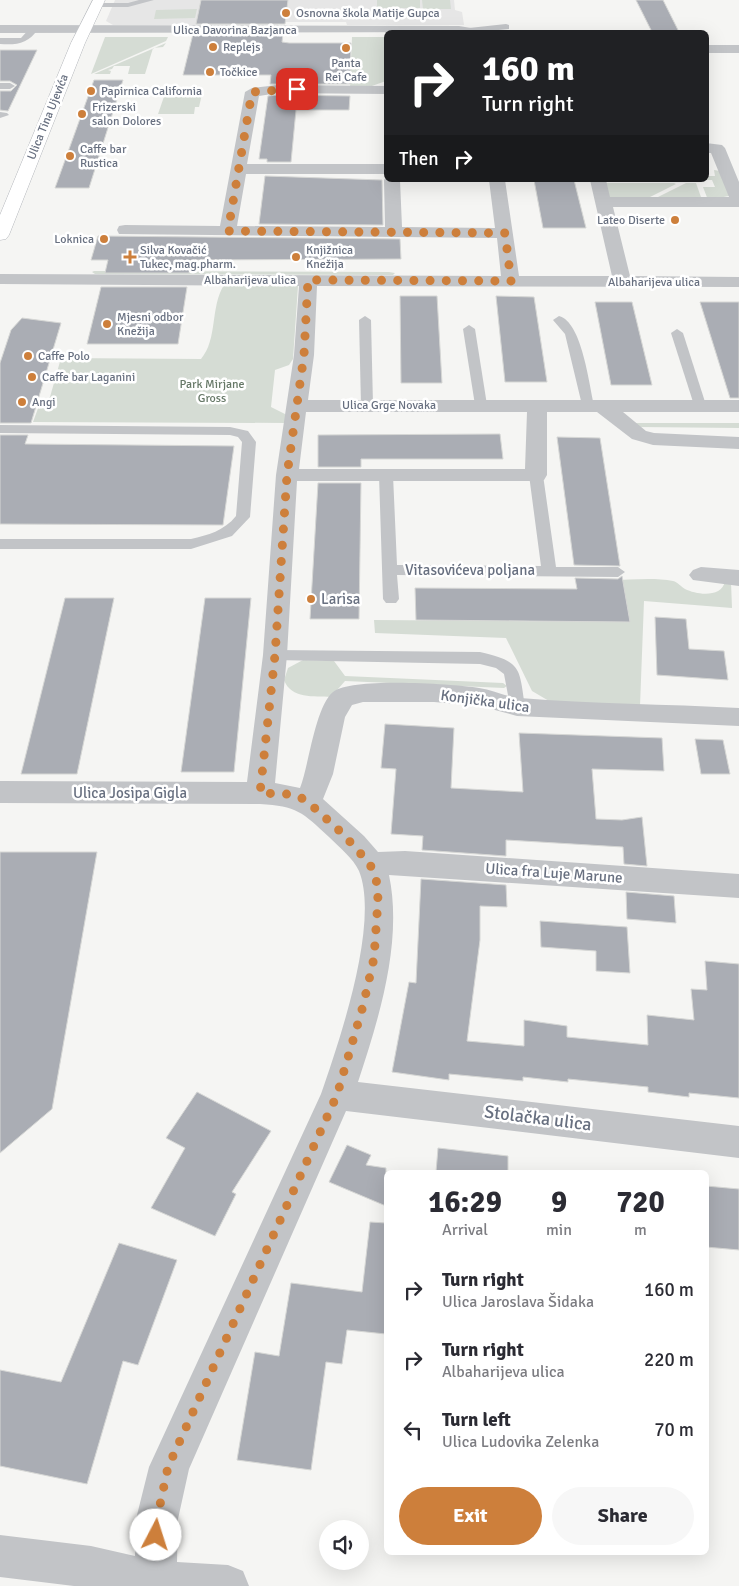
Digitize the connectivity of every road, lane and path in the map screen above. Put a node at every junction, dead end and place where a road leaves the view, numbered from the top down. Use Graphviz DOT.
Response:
graph roads {
  1 [pos="150,0"];
  2 [pos="98,3"];
  3 [pos="28,16"];
  4 [pos="0,18"];
  5 [pos="506,28"];
  6 [pos="0,29"];
  7 [pos="34,29"];
  8 [pos="85,29"];
  9 [pos="488,30"];
  10 [pos="384,31"];
  11 [pos="0,42"];
  12 [pos="709,49"];
  13 [pos="739,49"];
  14 [pos="0,86"];
  15 [pos="10,86"];
  16 [pos="384,90"];
  17 [pos="709,148"];
  18 [pos="239,169"];
  19 [pos="384,169"];
  20 [pos="392,182"];
  21 [pos="497,182"];
  22 [pos="598,182"];
  23 [pos="603,202"];
  24 [pos="2,226"];
  25 [pos="125,230"];
  26 [pos="228,231"];
  27 [pos="394,232"];
  28 [pos="505,233"];
  29 [pos="0,279"];
  30 [pos="308,280"];
  31 [pos="511,281"];
  32 [pos="622,282"];
  33 [pos="739,282"];
  34 [pos="365,320"];
  35 [pos="559,320"];
  36 [pos="469,329"];
  37 [pos="677,333"];
  38 [pos="367,404"];
  39 [pos="482,404"];
  40 [pos="537,404"];
  41 [pos="594,405"];
  42 [pos="700,405"];
  43 [pos="296,406"];
  44 [pos="739,406"];
  45 [pos="0,429"];
  46 [pos="739,443"];
  47 [pos="287,475"];
  48 [pos="386,475"];
  49 [pos="536,475"];
  50 [pos="0,544"];
  51 [pos="390,570"];
  52 [pos="549,571"];
  53 [pos="618,572"];
  54 [pos="701,575"];
  55 [pos="739,578"];
  56 [pos="391,599"];
  57 [pos="275,655"];
  58 [pos="517,707"];
  59 [pos="739,717"];
  60 [pos="0,792"];
  61 [pos="260,793"];
  62 [pos="308,802"];
  63 [pos="370,864"];
  64 [pos="739,886"];
  65 [pos="337,1095"];
  66 [pos="739,1142"];
  67 [pos="0,1556"];
  68 [pos="155,1584"];
  69 [pos="228,1586"];
  1 -- 2 [label="lane"];
  2 -- 8 [label="street, Ulica Tina Ujevića"];
  3 -- 4 [label="street"];
  5 -- 9 [label="lane"];
  6 -- 7 [label="street, Ulica Davorina Bazjanca"];
  7 -- 8 [label="street, Ulica Davorina Bazjanca"];
  7 -- 11 [label="lane"];
  8 -- 10 [label="street, Ulica Davorina Bazjanca"];
  8 -- 24 [label="street, Ulica Tina Ujevića"];
  12 -- 13 [label="street"];
  14 -- 15 [label="lane"];
  16 -- 18 [label="street"];
  17 -- 23 [label="street"];
  18 -- 19 [label="street"];
  18 -- 26 [label="street"];
  20 -- 27 [label="street"];
  21 -- 28 [label="street"];
  22 -- 23 [label="street"];
  23 -- 32 [label="street"];
  25 -- 26 [label="street"];
  26 -- 27 [label="street"];
  27 -- 28 [label="street"];
  28 -- 31 [label="street"];
  29 -- 30 [label="street, Albaharijeva ulica"];
  30 -- 31 [label="street, Albaharijeva ulica"];
  30 -- 43 [label="street"];
  31 -- 32 [label="street, Albaharijeva ulica"];
  32 -- 33 [label="street, Albaharijeva ulica"];
  34 -- 38 [label="lane"];
  35 -- 41 [label="lane"];
  36 -- 39 [label="lane"];
  37 -- 42 [label="lane"];
  38 -- 39 [label="street, Ulica Grge Novaka"];
  38 -- 43 [label="street, Ulica Grge Novaka"];
  39 -- 40 [label="street, Ulica Grge Novaka"];
  40 -- 41 [label="street, Ulica Grge Novaka"];
  40 -- 49 [label="street, Vitasovićeva poljana"];
  41 -- 42 [label="street, Ulica Grge Novaka"];
  41 -- 46 [label="street"];
  42 -- 44 [label="street, Ulica Grge Novaka"];
  43 -- 47 [label="street"];
  45 -- 50 [label="lane"];
  47 -- 48 [label="street"];
  47 -- 57 [label="street"];
  48 -- 49 [label="street"];
  48 -- 51 [label="lane, Vitasovićeva poljana"];
  49 -- 52 [label="lane, Vitasovićeva poljana"];
  51 -- 52 [label="lane, Vitasovićeva poljana"];
  51 -- 56 [label="lane, Vitasovićeva poljana"];
  52 -- 53 [label="lane, Vitasovićeva poljana"];
  54 -- 55 [label="street"];
  57 -- 58 [label="lane"];
  57 -- 61 [label="street"];
  58 -- 59 [label="street, Konjička ulica"];
  58 -- 62 [label="street, Konjička ulica"];
  60 -- 61 [label="street, Ulica Josipa Gigla"];
  61 -- 62 [label="street, Ulica Josipa Gigla"];
  62 -- 63 [label="street"];
  63 -- 64 [label="street, Ulica fra Luje Marune"];
  63 -- 65 [label="street"];
  65 -- 66 [label="street, Stolačka ulica"];
  65 -- 68 [label="street"];
  67 -- 68 [label="street"];
  68 -- 69 [label="street"];
}
